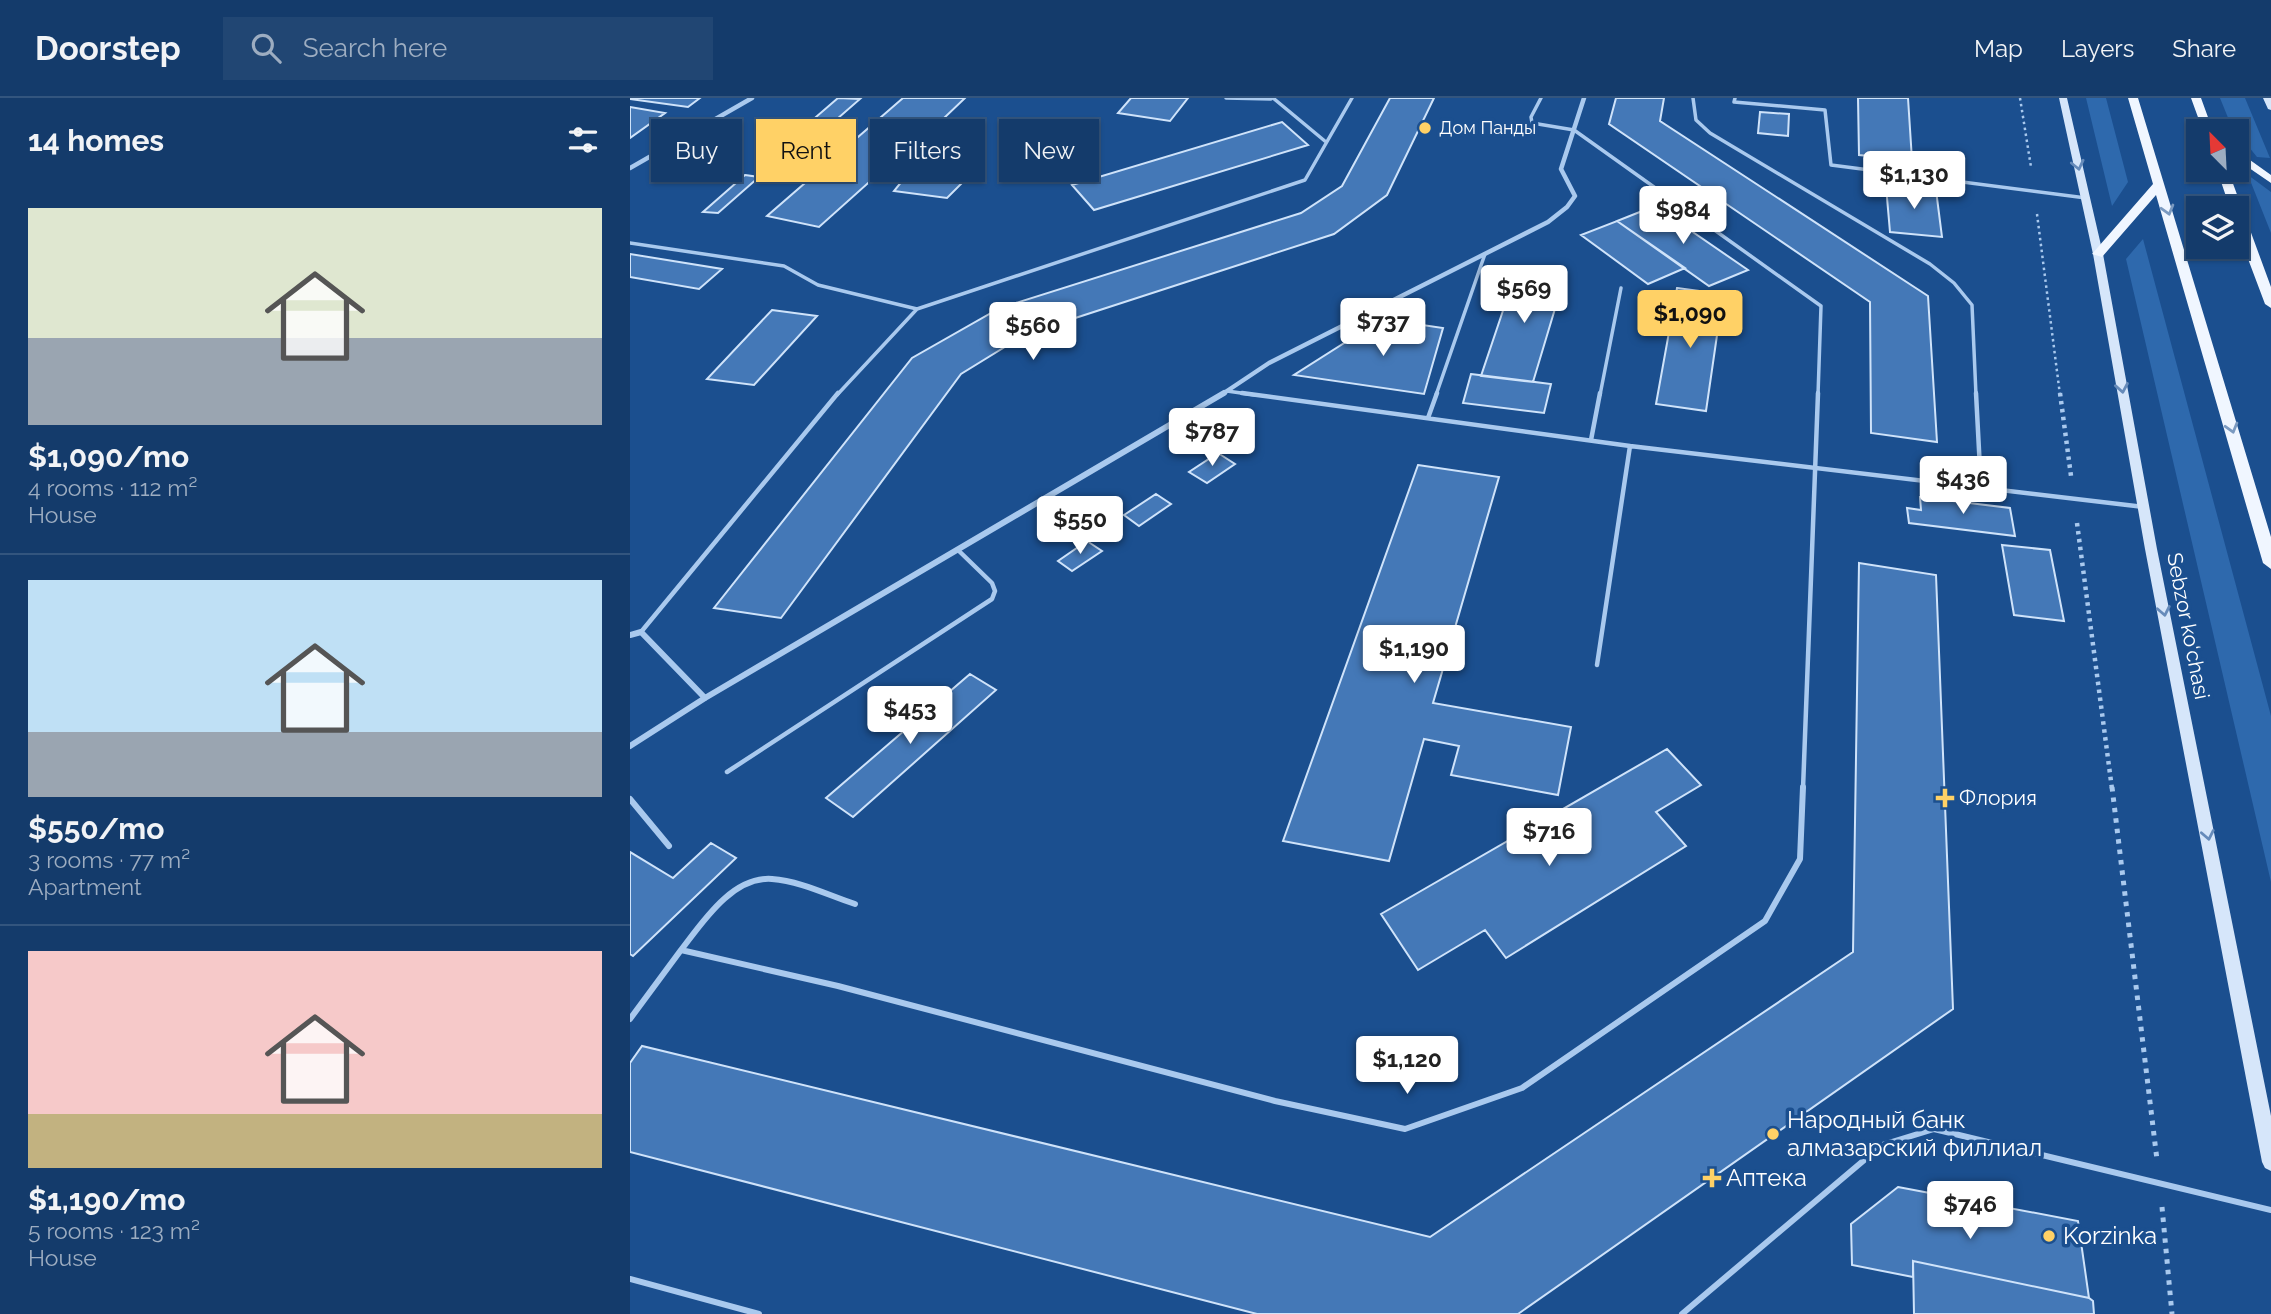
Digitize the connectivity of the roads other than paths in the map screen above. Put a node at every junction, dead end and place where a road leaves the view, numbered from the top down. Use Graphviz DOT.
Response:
graph roads {
  1 [pos="752,98"];
  2 [pos="1226,98"];
  3 [pos="1352,98"];
  4 [pos="1541,98"];
  5 [pos="1584,98"];
  6 [pos="1693,98"];
  7 [pos="1735,98"];
  8 [pos="2063,98"];
  9 [pos="2133,98"];
  10 [pos="2196,98"];
  11 [pos="2267,98"];
  12 [pos="1272,99"];
  13 [pos="2271,107"];
  14 [pos="2204,119"];
  15 [pos="1574,130"];
  16 [pos="1326,142"];
  17 [pos="2249,163"];
  18 [pos="630,168"];
  19 [pos="2271,180"];
  20 [pos="2160,183"];
  21 [pos="2086,198"];
  22 [pos="630,243"];
  23 [pos="2249,244"];
  24 [pos="1485,254"];
  25 [pos="2098,254"];
  26 [pos="1621,288"];
  27 [pos="2271,304"];
  28 [pos="917,309"];
  29 [pos="1227,391"];
  30 [pos="1428,418"];
  31 [pos="1591,440"];
  32 [pos="1630,446"];
  33 [pos="1816,469"];
  34 [pos="1982,488"];
  35 [pos="2144,507"];
  36 [pos="959,551"];
  37 [pos="2271,563"];
  38 [pos="641,632"];
  39 [pos="630,635"];
  40 [pos="1597,665"];
  41 [pos="705,698"];
  42 [pos="630,746"];
  43 [pos="727,772"];
  44 [pos="630,799"];
  45 [pos="669,846"];
  46 [pos="855,904"];
  47 [pos="681,950"];
  48 [pos="630,1019"];
  49 [pos="2271,1162"];
  50 [pos="2271,1210"];
  51 [pos="630,1279"];
  52 [pos="759,1314"];
  53 [pos="1682,1314"];
  1 -- 18 [label="street"];
  2 -- 12 [label="lane"];
  3 -- 16 [label="lane"];
  4 -- 15 [label="lane"];
  5 -- 15 [label="street"];
  6 -- 34 [label="lane"];
  7 -- 21 [label="lane"];
  8 -- 21 [label="street, Sebzor ko‘chasi, one-way"];
  9 -- 20 [label="main road"];
  10 -- 14 [label="main road"];
  11 -- 13 [label="street"];
  12 -- 16 [label="lane"];
  15 -- 24 [label="street"];
  15 -- 33 [label="lane"];
  16 -- 28 [label="lane"];
  17 -- 19 [label="main road"];
  20 -- 25 [label="main road"];
  20 -- 37 [label="main road, one-way"];
  21 -- 25 [label="street, Sebzor ko‘chasi"];
  22 -- 28 [label="lane"];
  23 -- 27 [label="main road"];
  24 -- 29 [label="street"];
  24 -- 30 [label="lane"];
  25 -- 35 [label="street, Sebzor ko‘chasi, one-way"];
  26 -- 31 [label="lane"];
  28 -- 38 [label="lane"];
  29 -- 30 [label="lane"];
  29 -- 36 [label="street"];
  30 -- 31 [label="lane"];
  31 -- 32 [label="lane"];
  32 -- 33 [label="lane"];
  32 -- 40 [label="lane"];
  33 -- 34 [label="lane"];
  33 -- 47 [label="lane"];
  34 -- 35 [label="lane"];
  35 -- 49 [label="street, Sebzor ko‘chasi, one-way"];
  36 -- 41 [label="street"];
  36 -- 43 [label="lane"];
  38 -- 39 [label="street"];
  38 -- 41 [label="street"];
  41 -- 42 [label="street"];
  44 -- 45 [label="lane"];
  46 -- 47 [label="lane"];
  47 -- 48 [label="lane"];
  50 -- 53 [label="lane"];
  51 -- 52 [label="lane"];
}
